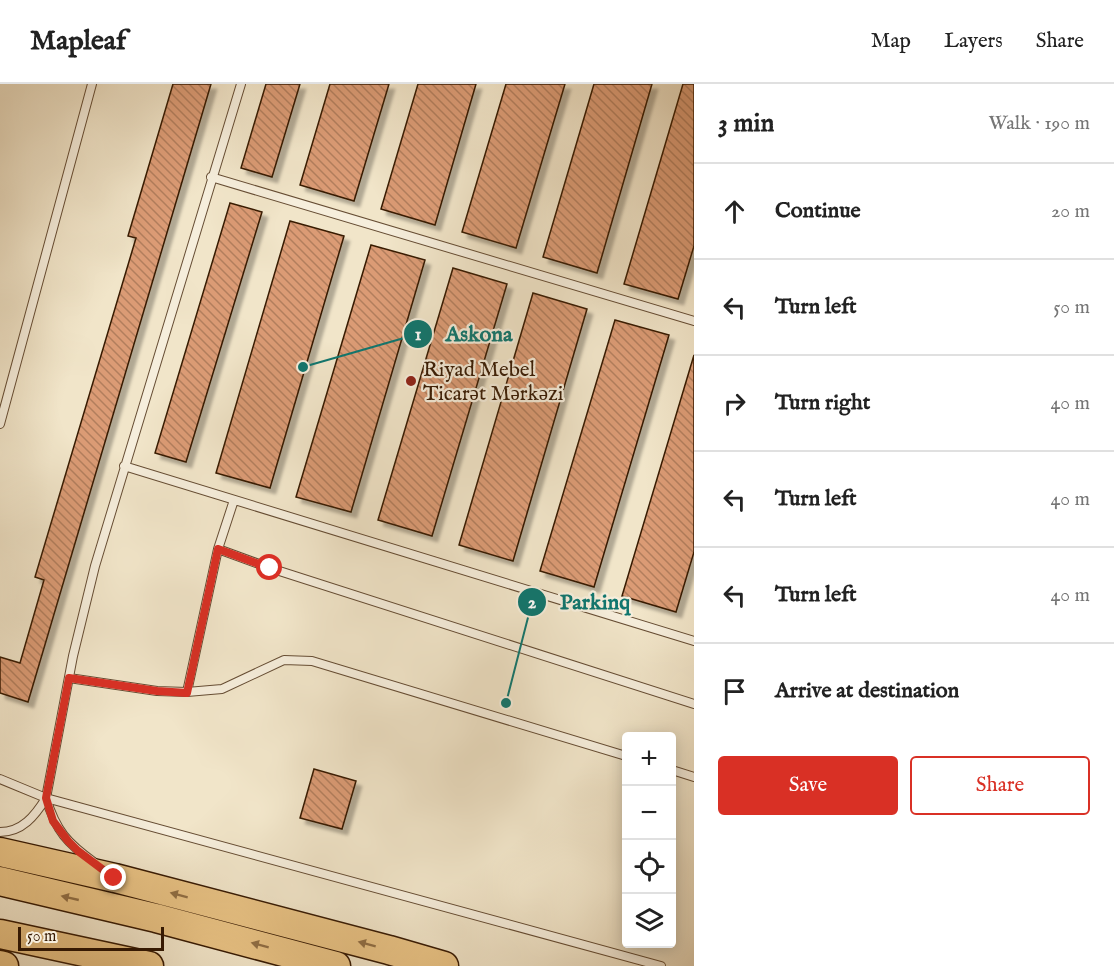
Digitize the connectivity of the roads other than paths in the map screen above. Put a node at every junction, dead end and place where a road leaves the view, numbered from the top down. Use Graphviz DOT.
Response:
graph roads {
  1 [pos="92,84"];
  2 [pos="241,84"];
  3 [pos="211,177"];
  4 [pos="694,321"];
  5 [pos="0,424"];
  6 [pos="124,466"];
  7 [pos="234,500"];
  8 [pos="218,549"];
  9 [pos="694,641"];
  10 [pos="69,678"];
  11 [pos="187,693"];
  12 [pos="694,704"];
  13 [pos="622,754"];
  14 [pos="676,771"];
  15 [pos="694,777"];
  16 [pos="0,779"];
  17 [pos="46,798"];
  18 [pos="0,832"];
  19 [pos="0,852"];
  20 [pos="114,878"];
  21 [pos="0,882"];
  22 [pos="0,934"];
  23 [pos="149,966"];
  24 [pos="336,966"];
  25 [pos="444,966"];
  26 [pos="661,966"];
  1 -- 5 [label="lane"];
  2 -- 3 [label="lane"];
  3 -- 4 [label="lane"];
  3 -- 6 [label="lane"];
  6 -- 7 [label="lane"];
  6 -- 10 [label="lane"];
  7 -- 8 [label="lane"];
  7 -- 9 [label="lane"];
  8 -- 11 [label="lane"];
  8 -- 12 [label="lane"];
  10 -- 11 [label="lane"];
  10 -- 17 [label="lane"];
  11 -- 13 [label="lane"];
  14 -- 15 [label="lane"];
  16 -- 17 [label="lane"];
  17 -- 18 [label="lane"];
  17 -- 20 [label="lane"];
  17 -- 26 [label="lane"];
  19 -- 20 [label="highway"];
  25 -- 20 [label="highway, one-way"];
  24 -- 21 [label="highway, one-way"];
  22 -- 23 [label="highway"];
}
